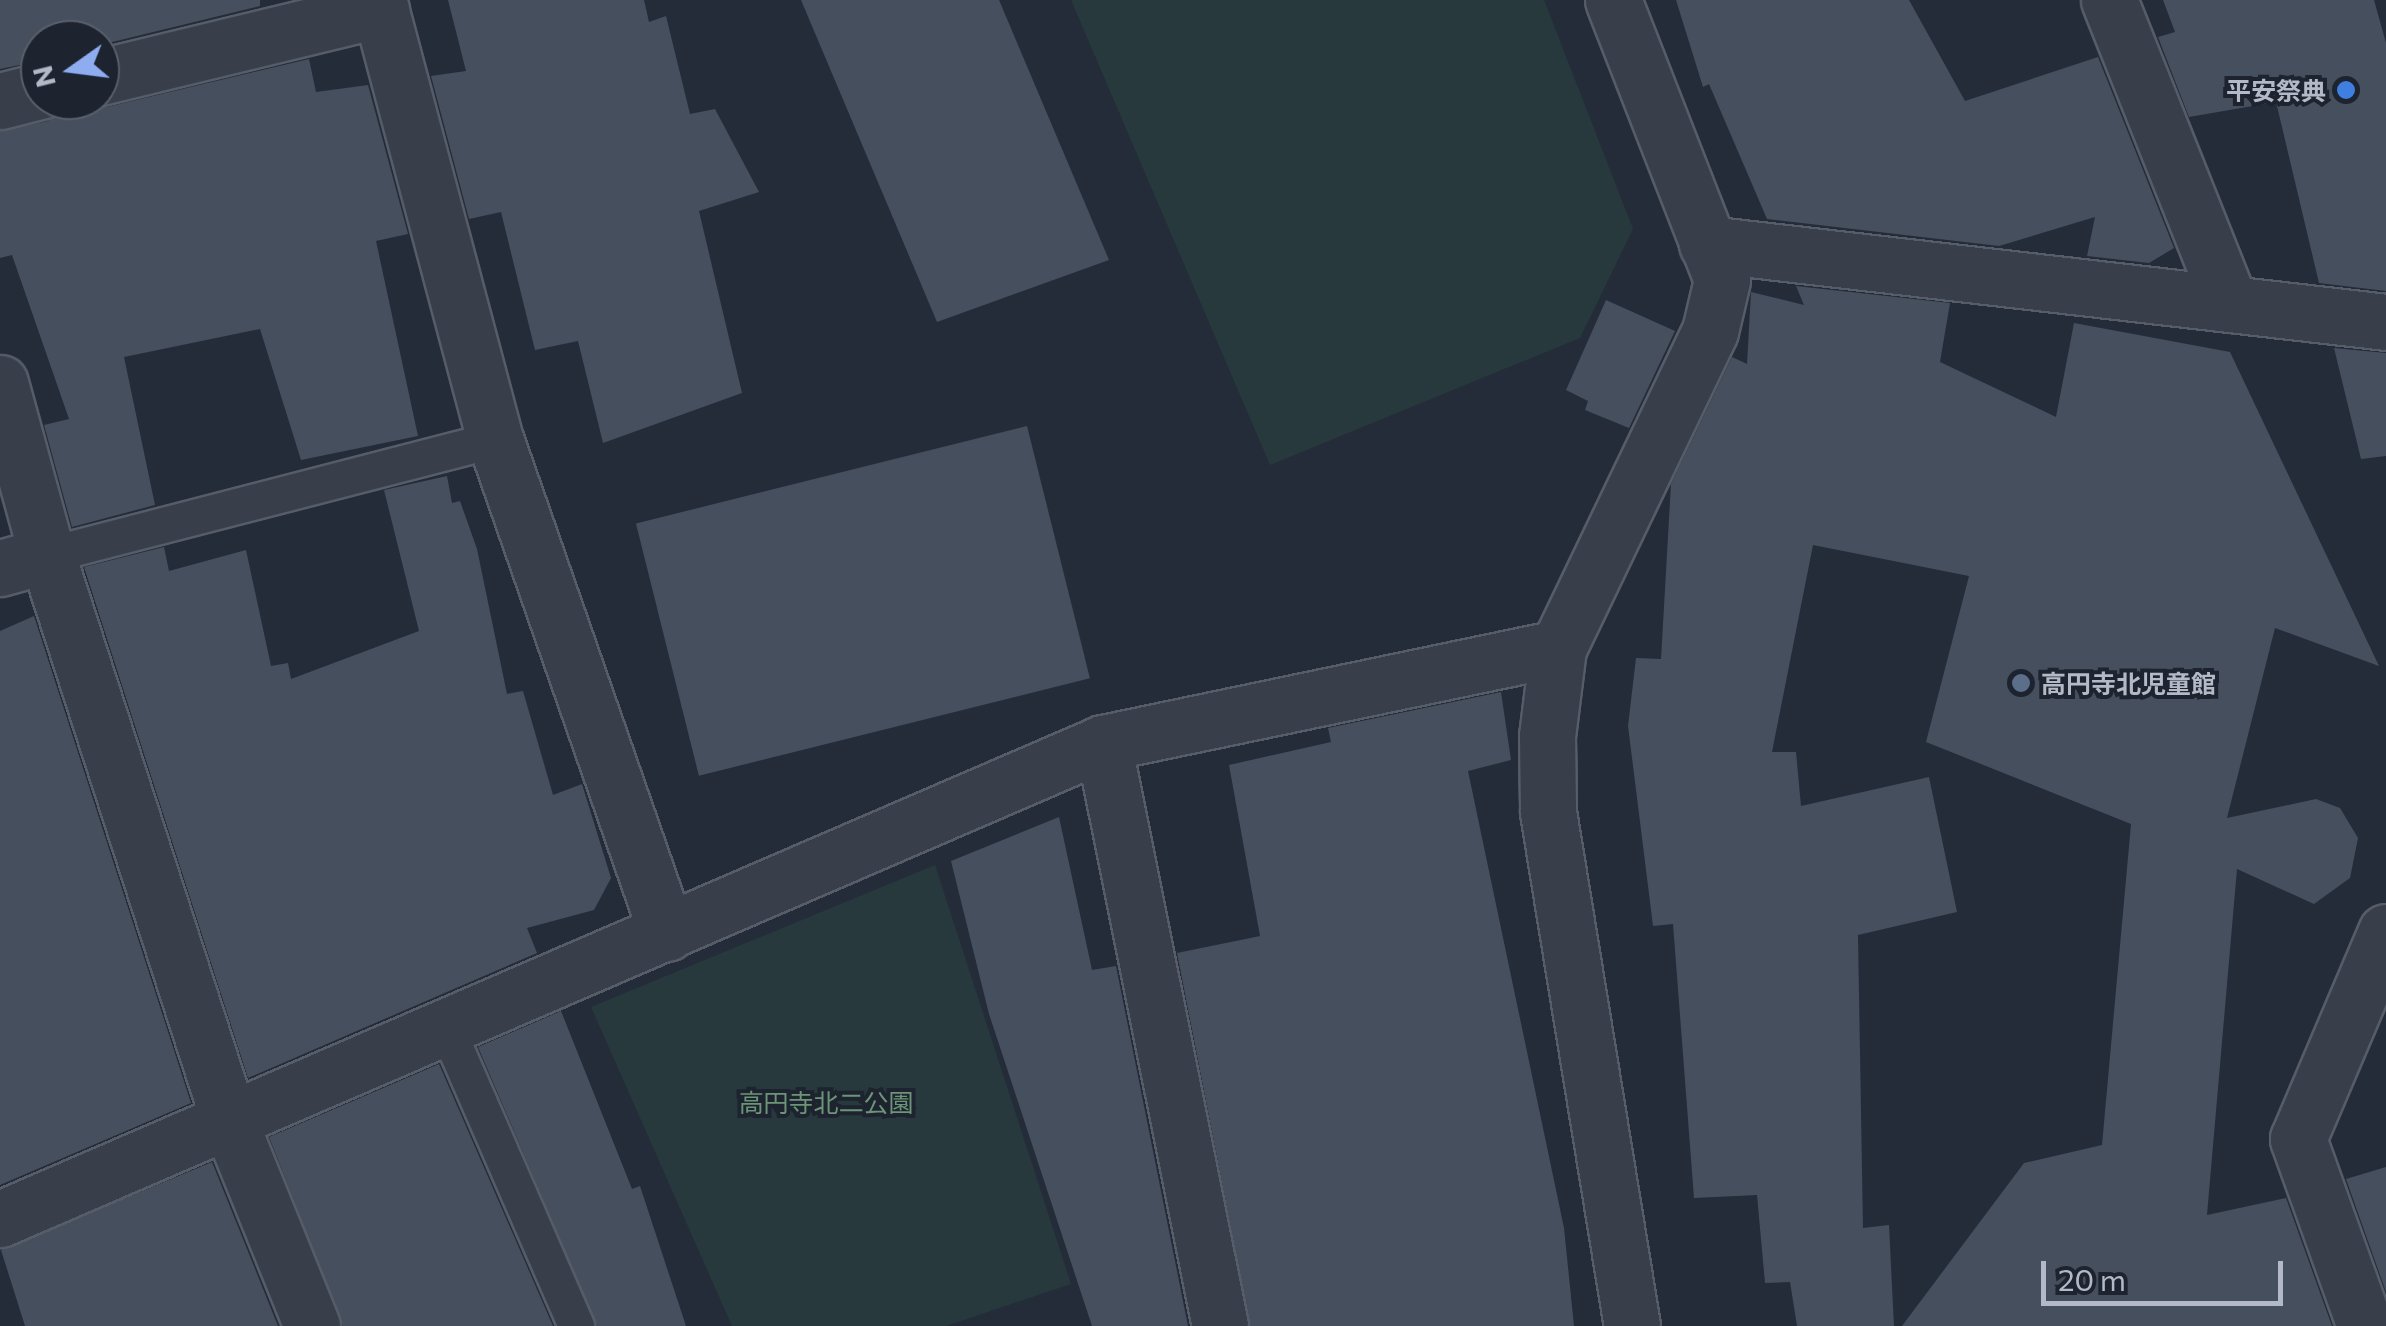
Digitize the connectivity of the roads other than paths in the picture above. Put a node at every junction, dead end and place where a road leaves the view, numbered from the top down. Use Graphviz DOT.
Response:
graph roads {
  1 [pos="1613,0"];
  2 [pos="2109,0"];
  3 [pos="380,5"];
  4 [pos="120,71"];
  5 [pos="1707,244"];
  6 [pos="2230,304"];
  7 [pos="2386,322"];
  8 [pos="0,383"];
  9 [pos="495,439"];
  10 [pos="23,562"];
  11 [pos="1558,648"];
  12 [pos="1104,744"];
  13 [pos="2386,932"];
  14 [pos="666,933"];
  15 [pos="446,1029"];
  16 [pos="230,1123"];
  17 [pos="0,1219"];
  18 [pos="312,1326"];
  19 [pos="576,1326"];
  20 [pos="1220,1326"];
  21 [pos="1632,1326"];
  22 [pos="2365,1326"];
  1 -- 5 [label="street"];
  2 -- 6 [label="street"];
  3 -- 4 [label="street"];
  3 -- 9 [label="street"];
  5 -- 6 [label="street"];
  5 -- 11 [label="street"];
  6 -- 7 [label="street"];
  8 -- 10 [label="street"];
  9 -- 10 [label="lane"];
  9 -- 14 [label="street"];
  10 -- 16 [label="street"];
  11 -- 12 [label="street"];
  11 -- 21 [label="street"];
  12 -- 14 [label="street"];
  12 -- 20 [label="street"];
  13 -- 22 [label="street"];
  14 -- 15 [label="street"];
  15 -- 16 [label="street"];
  15 -- 19 [label="lane"];
  16 -- 17 [label="street"];
  16 -- 18 [label="street"];
}
